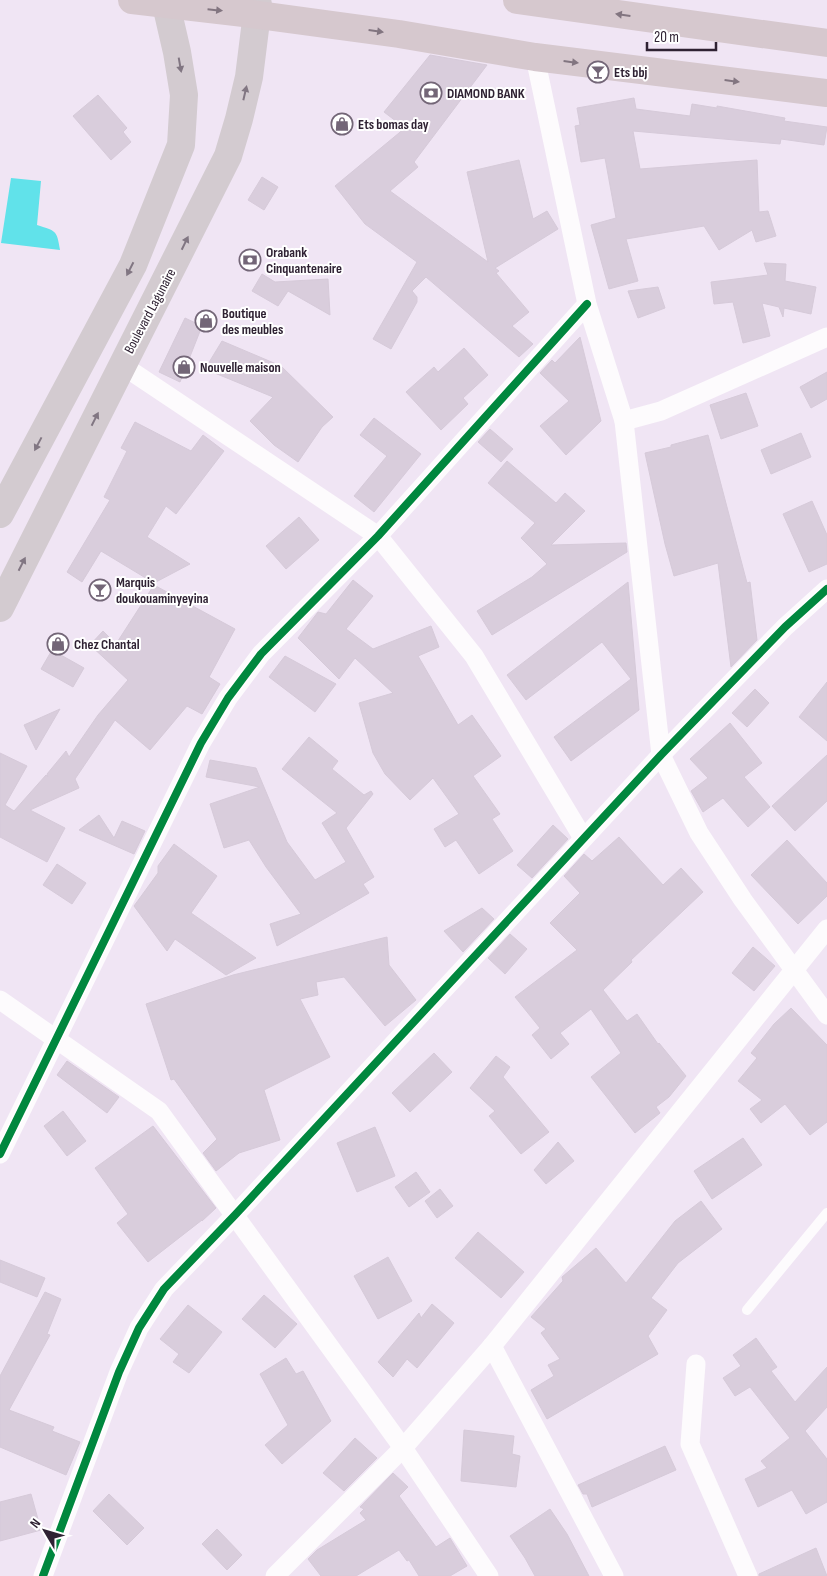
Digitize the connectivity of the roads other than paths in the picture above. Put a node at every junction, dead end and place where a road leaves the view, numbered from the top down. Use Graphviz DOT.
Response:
graph roads {
  1 [pos="132,0"];
  2 [pos="517,0"];
  3 [pos="166,3"];
  4 [pos="257,7"];
  5 [pos="827,43"];
  6 [pos="535,57"];
  7 [pos="827,93"];
  8 [pos="587,304"];
  9 [pos="827,336"];
  10 [pos="122,365"];
  11 [pos="624,421"];
  12 [pos="0,514"];
  13 [pos="378,536"];
  14 [pos="827,590"];
  15 [pos="0,608"];
  16 [pos="660,755"];
  17 [pos="583,838"];
  18 [pos="827,929"];
  19 [pos="794,968"];
  20 [pos="0,1000"];
  21 [pos="827,1015"];
  22 [pos="56,1040"];
  23 [pos="0,1154"];
  24 [pos="827,1213"];
  25 [pos="235,1215"];
  26 [pos="747,1310"];
  27 [pos="492,1346"];
  28 [pos="696,1364"];
  29 [pos="403,1448"];
  30 [pos="44,1576"];
  31 [pos="275,1576"];
  32 [pos="489,1576"];
  33 [pos="614,1576"];
  34 [pos="748,1576"];
  1 -- 3 [label="highway"];
  5 -- 2 [label="highway, one-way"];
  3 -- 4 [label="highway, one-way"];
  3 -- 12 [label="main road, one-way"];
  4 -- 6 [label="highway, one-way"];
  10 -- 4 [label="main road, Boulevard Lagunaire, one-way"];
  6 -- 7 [label="highway, one-way"];
  6 -- 8 [label="street"];
  8 -- 11 [label="street"];
  8 -- 13 [label="street"];
  9 -- 11 [label="street"];
  10 -- 13 [label="street"];
  15 -- 10 [label="main road, Boulevard Lagunaire, one-way"];
  11 -- 16 [label="street"];
  13 -- 17 [label="street"];
  13 -- 22 [label="street"];
  14 -- 16 [label="street"];
  16 -- 17 [label="street"];
  16 -- 19 [label="street"];
  17 -- 25 [label="street"];
  18 -- 19 [label="street"];
  19 -- 21 [label="street"];
  19 -- 27 [label="street"];
  20 -- 22 [label="street"];
  22 -- 23 [label="street"];
  22 -- 25 [label="street"];
  24 -- 26 [label="lane"];
  25 -- 29 [label="street"];
  25 -- 30 [label="street"];
  27 -- 29 [label="street"];
  27 -- 33 [label="street"];
  28 -- 34 [label="street"];
  29 -- 31 [label="street"];
  29 -- 32 [label="street"];
}
